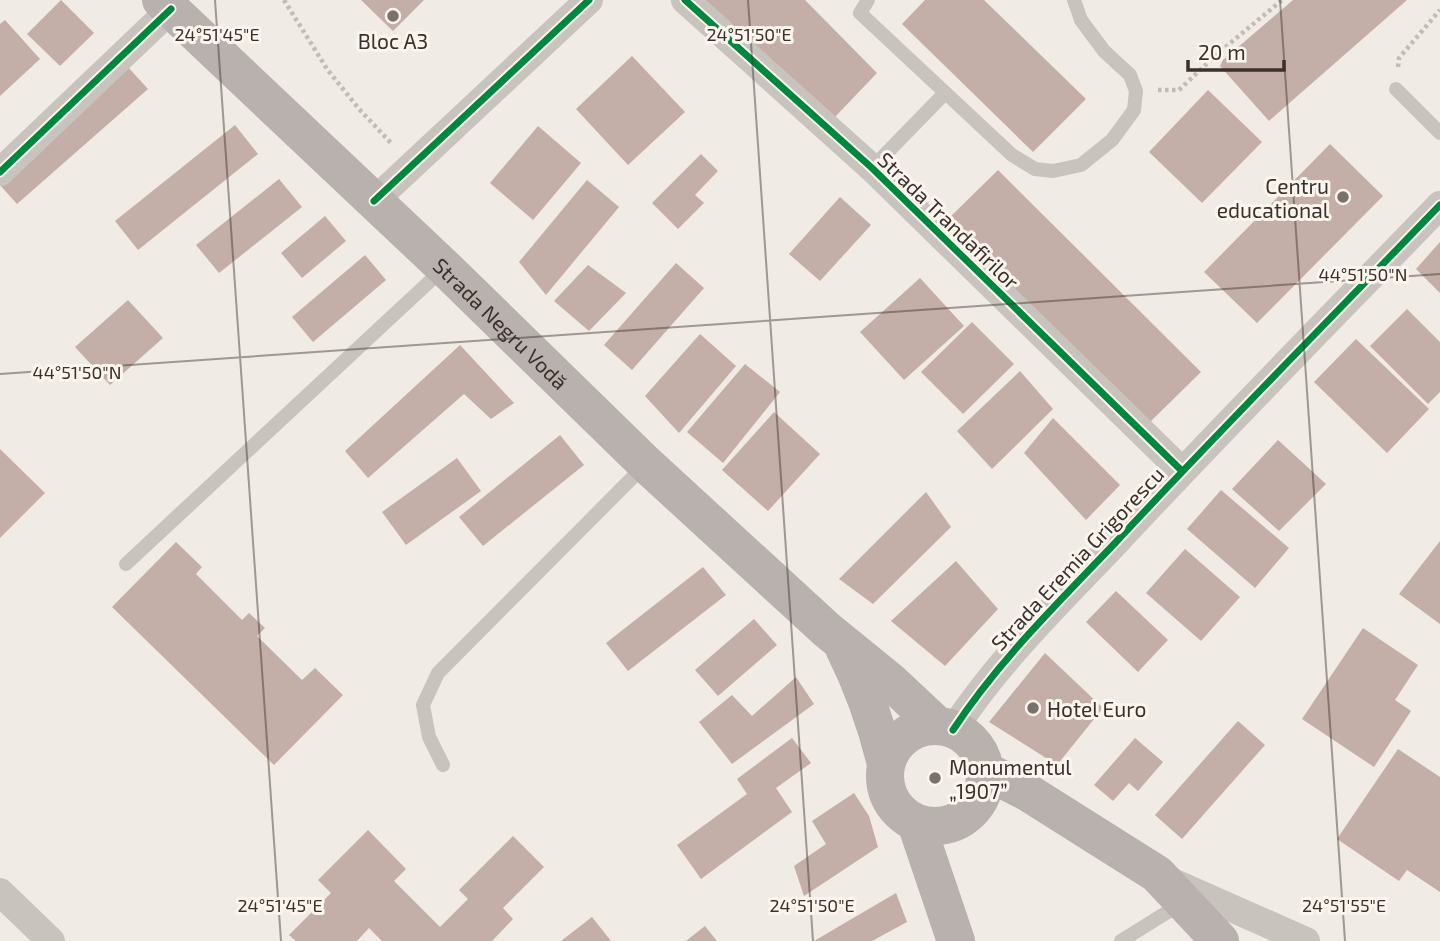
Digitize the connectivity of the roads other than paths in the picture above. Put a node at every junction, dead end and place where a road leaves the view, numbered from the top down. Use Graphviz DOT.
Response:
graph roads {
  1 [pos="589,0"];
  2 [pos="685,0"];
  3 [pos="867,0"];
  4 [pos="1074,0"];
  5 [pos="166,5"];
  6 [pos="1396,89"];
  7 [pos="945,93"];
  8 [pos="1440,133"];
  9 [pos="872,168"];
  10 [pos="0,172"];
  11 [pos="374,201"];
  12 [pos="1440,205"];
  13 [pos="445,268"];
  14 [pos="646,464"];
  15 [pos="1182,471"];
  16 [pos="126,564"];
  17 [pos="842,643"];
  18 [pos="946,728"];
  19 [pos="886,764"];
  20 [pos="443,765"];
  21 [pos="985,770"];
  22 [pos="916,823"];
  23 [pos="1157,874"];
  24 [pos="0,892"];
  25 [pos="1183,902"];
  26 [pos="51,941"];
  27 [pos="956,941"];
  28 [pos="1121,941"];
  29 [pos="1220,941"];
  30 [pos="1306,941"];
  1 -- 11 [label="street"];
  2 -- 9 [label="street, Strada Trandafirilor"];
  3 -- 7 [label="lane"];
  4 -- 7 [label="lane"];
  5 -- 10 [label="street"];
  5 -- 11 [label="main road, Strada Negru Vodă"];
  6 -- 8 [label="lane"];
  7 -- 9 [label="lane"];
  9 -- 15 [label="street, Strada Trandafirilor"];
  11 -- 13 [label="main road, Strada Negru Vodă"];
  12 -- 15 [label="street, Strada Eremia Grigorescu"];
  13 -- 14 [label="main road, Strada Negru Vodă"];
  13 -- 16 [label="lane"];
  14 -- 17 [label="main road, Strada Negru Vodă"];
  14 -- 20 [label="lane"];
  15 -- 18 [label="street, Strada Eremia Grigorescu"];
  17 -- 18 [label="main road, Strada Negru Vodă"];
  17 -- 19 [label="main road, Strada Negru Vodă"];
  18 -- 19 [label="main road"];
  18 -- 21 [label="main road"];
  19 -- 22 [label="main road"];
  21 -- 22 [label="main road"];
  21 -- 23 [label="main road"];
  22 -- 27 [label="main road"];
  23 -- 25 [label="main road"];
  23 -- 30 [label="street"];
  24 -- 26 [label="street"];
  25 -- 28 [label="lane"];
  25 -- 29 [label="main road"];
}
